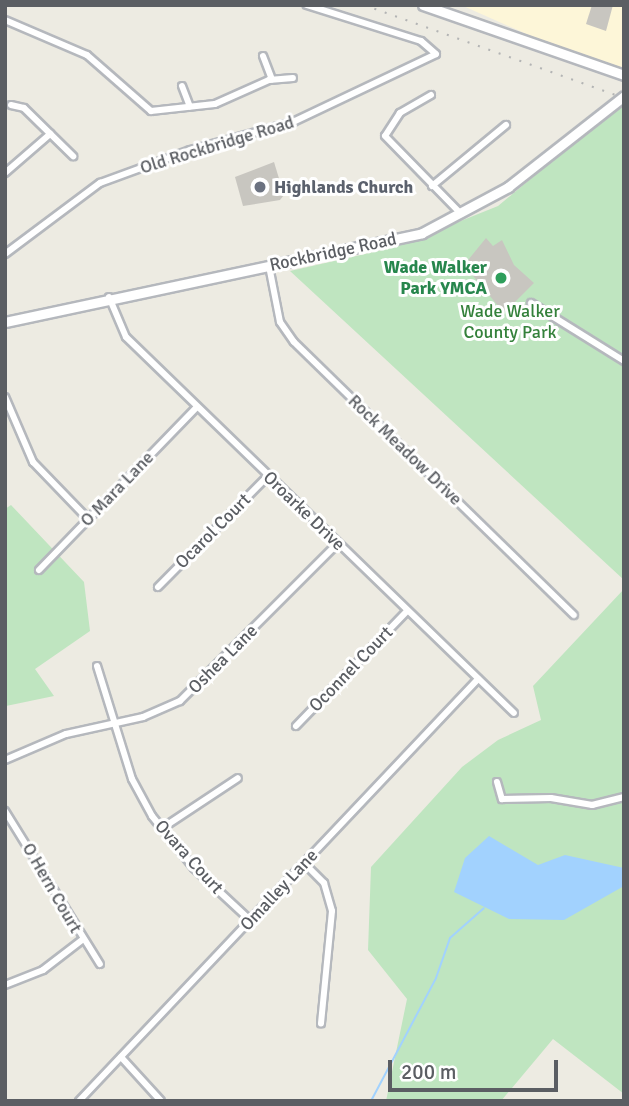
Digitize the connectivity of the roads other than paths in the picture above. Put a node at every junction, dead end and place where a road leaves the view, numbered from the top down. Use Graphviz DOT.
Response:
graph roads {
  1 [pos="307,5"];
  2 [pos="423,5"];
  3 [pos="5,20"];
  4 [pos="263,56"];
  5 [pos="624,75"];
  6 [pos="293,78"];
  7 [pos="272,79"];
  8 [pos="182,86"];
  9 [pos="431,95"];
  10 [pos="624,96"];
  11 [pos="11,105"];
  12 [pos="190,107"];
  13 [pos="506,125"];
  14 [pos="50,134"];
  15 [pos="73,156"];
  16 [pos="5,173"];
  17 [pos="432,186"];
  18 [pos="463,215"];
  19 [pos="5,254"];
  20 [pos="269,266"];
  21 [pos="109,298"];
  22 [pos="531,303"];
  23 [pos="5,322"];
  24 [pos="624,362"];
  25 [pos="5,397"];
  26 [pos="196,408"];
  27 [pos="268,476"];
  28 [pos="88,519"];
  29 [pos="337,544"];
  30 [pos="38,570"];
  31 [pos="158,587"];
  32 [pos="406,612"];
  33 [pos="574,615"];
  34 [pos="97,666"];
  35 [pos="478,679"];
  36 [pos="514,713"];
  37 [pos="117,723"];
  38 [pos="296,726"];
  39 [pos="5,760"];
  40 [pos="238,778"];
  41 [pos="497,782"];
  42 [pos="624,797"];
  43 [pos="5,811"];
  44 [pos="161,829"];
  45 [pos="305,864"];
  46 [pos="251,921"];
  47 [pos="82,940"];
  48 [pos="100,964"];
  49 [pos="5,985"];
  50 [pos="321,1023"];
  51 [pos="121,1057"];
  52 [pos="79,1101"];
  53 [pos="161,1101"];
  1 -- 19 [label="street, Old Rockbridge Road"];
  2 -- 5 [label="main road"];
  3 -- 12 [label="street"];
  4 -- 7 [label="street"];
  6 -- 7 [label="street"];
  7 -- 12 [label="street"];
  8 -- 12 [label="street"];
  9 -- 17 [label="street"];
  10 -- 18 [label="main road, Rockbridge Road"];
  11 -- 14 [label="street"];
  13 -- 17 [label="street"];
  14 -- 15 [label="street"];
  14 -- 16 [label="street"];
  17 -- 18 [label="street"];
  18 -- 20 [label="main road, Rockbridge Road"];
  20 -- 21 [label="main road, Rockbridge Road"];
  20 -- 33 [label="street, Rock Meadow Drive"];
  21 -- 23 [label="main road, Rockbridge Road"];
  21 -- 26 [label="street, Oroarke Drive"];
  22 -- 24 [label="street"];
  25 -- 28 [label="street"];
  26 -- 27 [label="street, Oroarke Drive"];
  26 -- 28 [label="street, O Mara Lane"];
  27 -- 29 [label="street, Oroarke Drive"];
  27 -- 31 [label="street, Ocarol Court"];
  28 -- 30 [label="street, O Mara Lane"];
  29 -- 32 [label="street, Oroarke Drive"];
  29 -- 37 [label="street, Oshea Lane"];
  32 -- 35 [label="street, Oroarke Drive"];
  32 -- 38 [label="street, Oconnel Court"];
  34 -- 37 [label="street, Ovara Court"];
  35 -- 36 [label="street, Oroarke Drive"];
  35 -- 45 [label="street, Omalley Lane"];
  37 -- 39 [label="street, Oshea Lane"];
  37 -- 44 [label="street, Ovara Court"];
  40 -- 44 [label="street"];
  41 -- 42 [label="street"];
  43 -- 47 [label="street, O Hern Court"];
  44 -- 46 [label="street, Ovara Court"];
  45 -- 46 [label="street, Omalley Lane"];
  45 -- 50 [label="street"];
  46 -- 51 [label="street, Omalley Lane"];
  47 -- 48 [label="street, O Hern Court"];
  47 -- 49 [label="street"];
  51 -- 52 [label="street, Omalley Lane"];
  51 -- 53 [label="street"];
}
